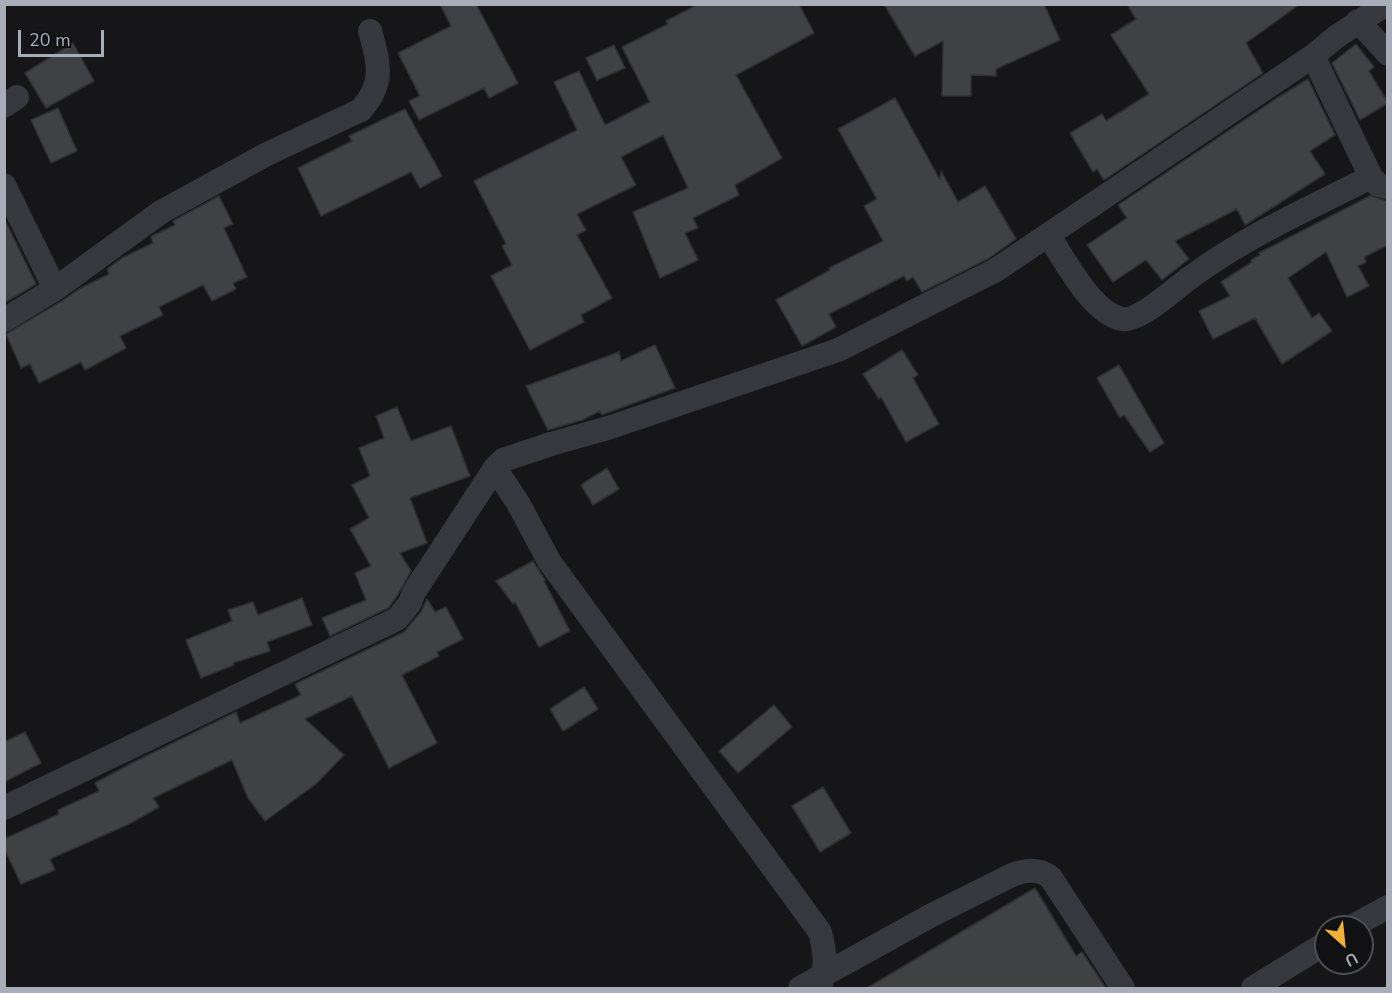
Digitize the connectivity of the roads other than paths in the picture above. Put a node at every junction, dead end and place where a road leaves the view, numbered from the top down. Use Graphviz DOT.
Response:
graph roads {
  1 [pos="1386,4"];
  2 [pos="1358,21"];
  3 [pos="370,31"];
  4 [pos="1388,54"];
  5 [pos="1313,56"];
  6 [pos="1379,182"];
  7 [pos="4,185"];
  8 [pos="1048,235"];
  9 [pos="55,289"];
  10 [pos="4,320"];
  11 [pos="495,468"];
  12 [pos="4,808"];
  13 [pos="1388,907"];
  14 [pos="1373,915"];
  15 [pos="1314,950"];
  16 [pos="821,982"];
  17 [pos="800,988"];
  18 [pos="1123,988"];
  19 [pos="1253,988"];
  1 -- 2 [label="street"];
  2 -- 4 [label="street"];
  2 -- 5 [label="street"];
  3 -- 9 [label="street"];
  5 -- 6 [label="street"];
  5 -- 8 [label="street"];
  6 -- 8 [label="street"];
  7 -- 9 [label="street"];
  8 -- 11 [label="street"];
  9 -- 10 [label="street"];
  11 -- 12 [label="street"];
  11 -- 16 [label="street"];
  13 -- 14 [label="street"];
  15 -- 19 [label="street"];
  16 -- 17 [label="street"];
  16 -- 18 [label="street"];
}
